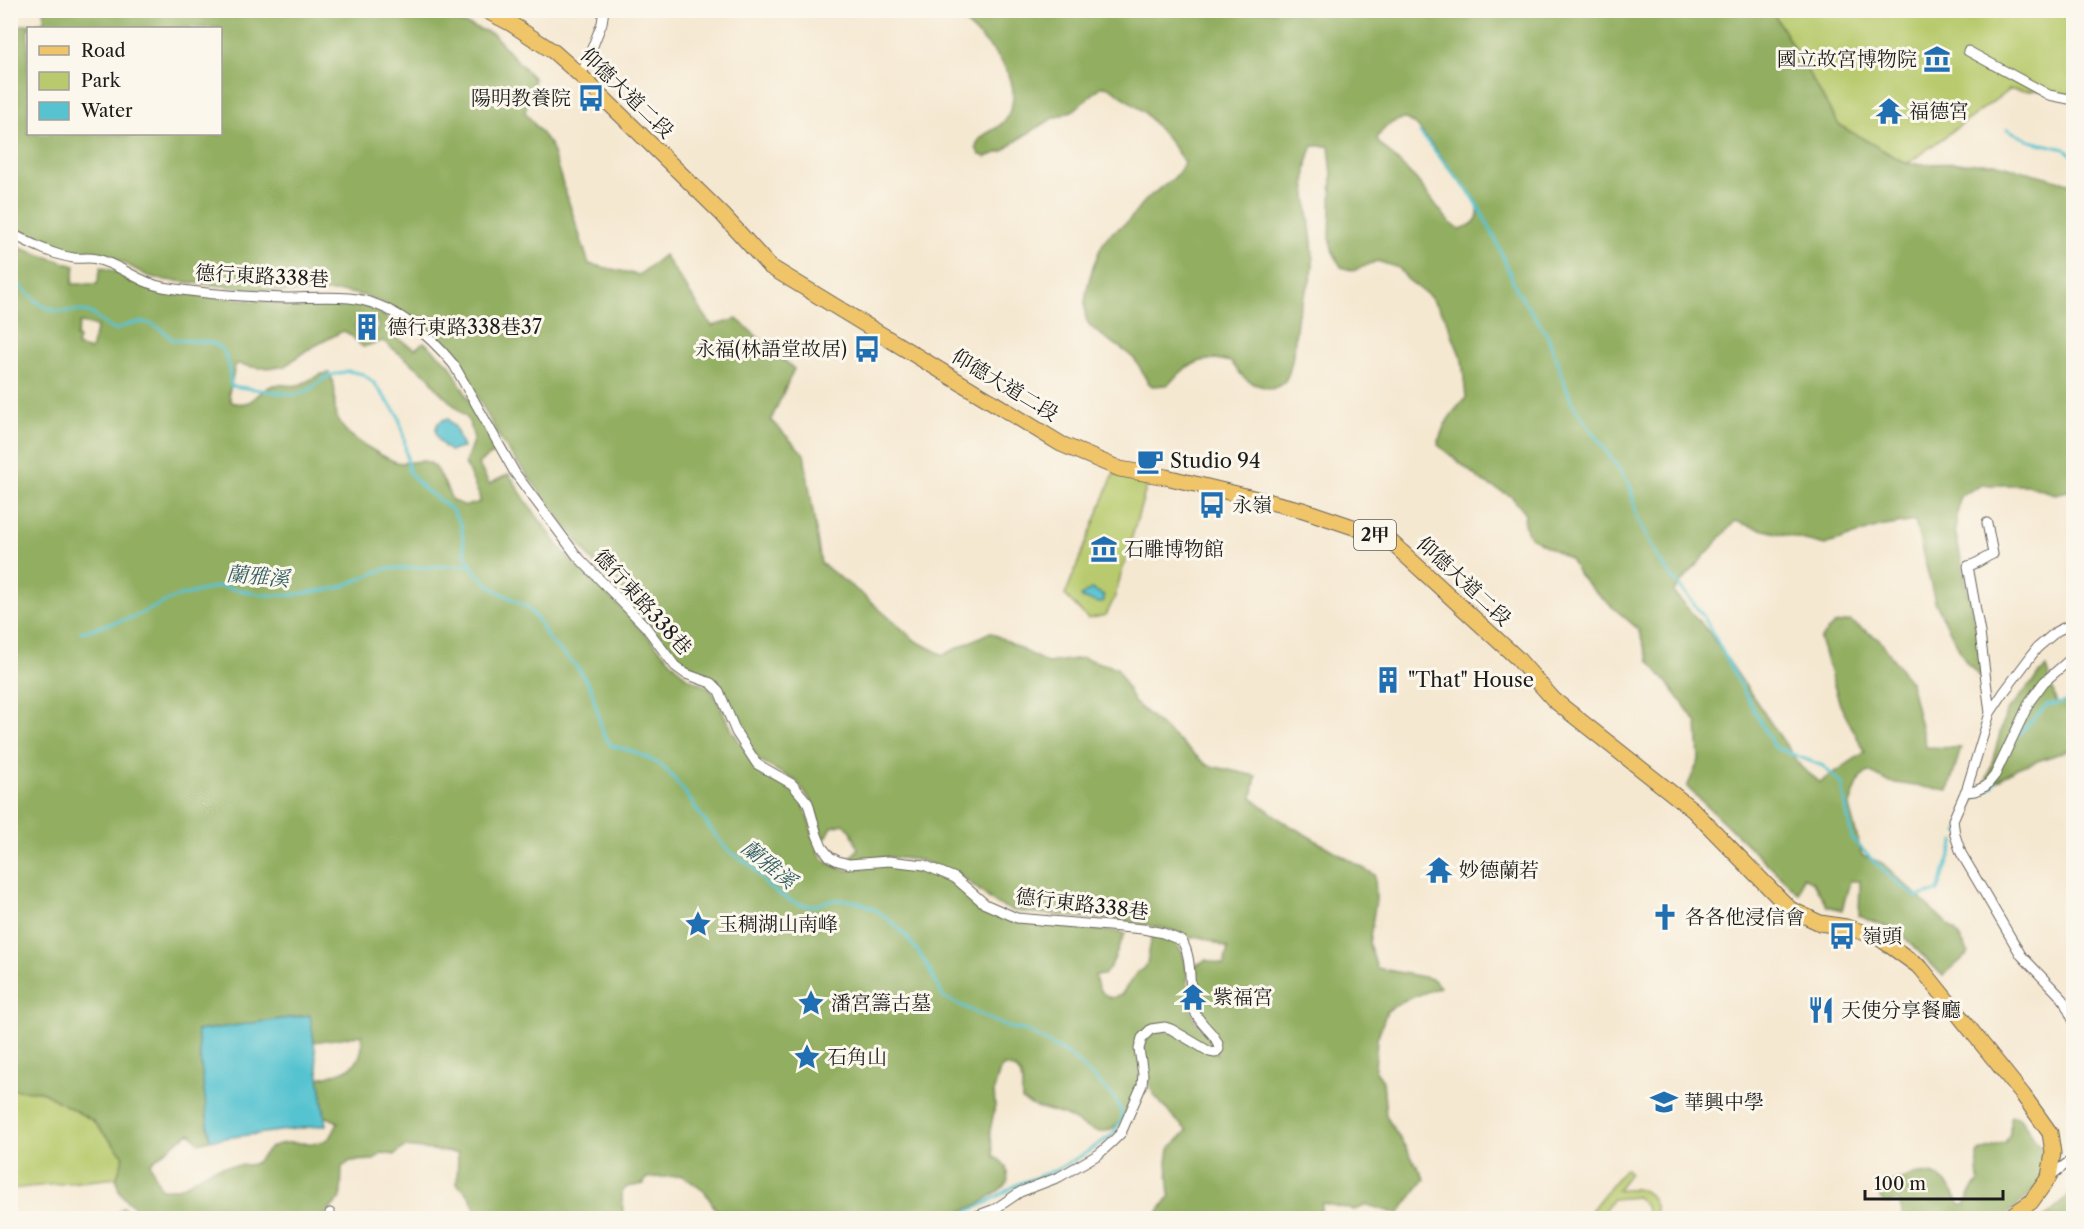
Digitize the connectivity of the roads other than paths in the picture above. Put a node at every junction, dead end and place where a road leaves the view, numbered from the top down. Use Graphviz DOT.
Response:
graph roads {
  1 [pos="484,10"];
  2 [pos="604,10"];
  3 [pos="1968,51"];
  4 [pos="581,76"];
  5 [pos="2073,100"];
  6 [pos="10,233"];
  7 [pos="1987,523"];
  8 [pos="2073,622"];
  9 [pos="2073,656"];
  10 [pos="1990,713"];
  11 [pos="1965,792"];
  12 [pos="2073,1022"];
  13 [pos="2073,1158"];
  14 [pos="2049,1178"];
  15 [pos="971,1218"];
  16 [pos="2008,1218"];
  1 -- 4 [label="main road, 仰德大道二段 / 2甲"];
  2 -- 4 [label="street"];
  3 -- 5 [label="street"];
  4 -- 14 [label="main road, 仰德大道二段 / 2甲"];
  6 -- 15 [label="street, 德行東路338巷"];
  7 -- 10 [label="street"];
  8 -- 10 [label="street"];
  9 -- 11 [label="street"];
  10 -- 11 [label="street"];
  11 -- 12 [label="street"];
  13 -- 14 [label="street"];
  14 -- 16 [label="main road, 2甲"];
}
